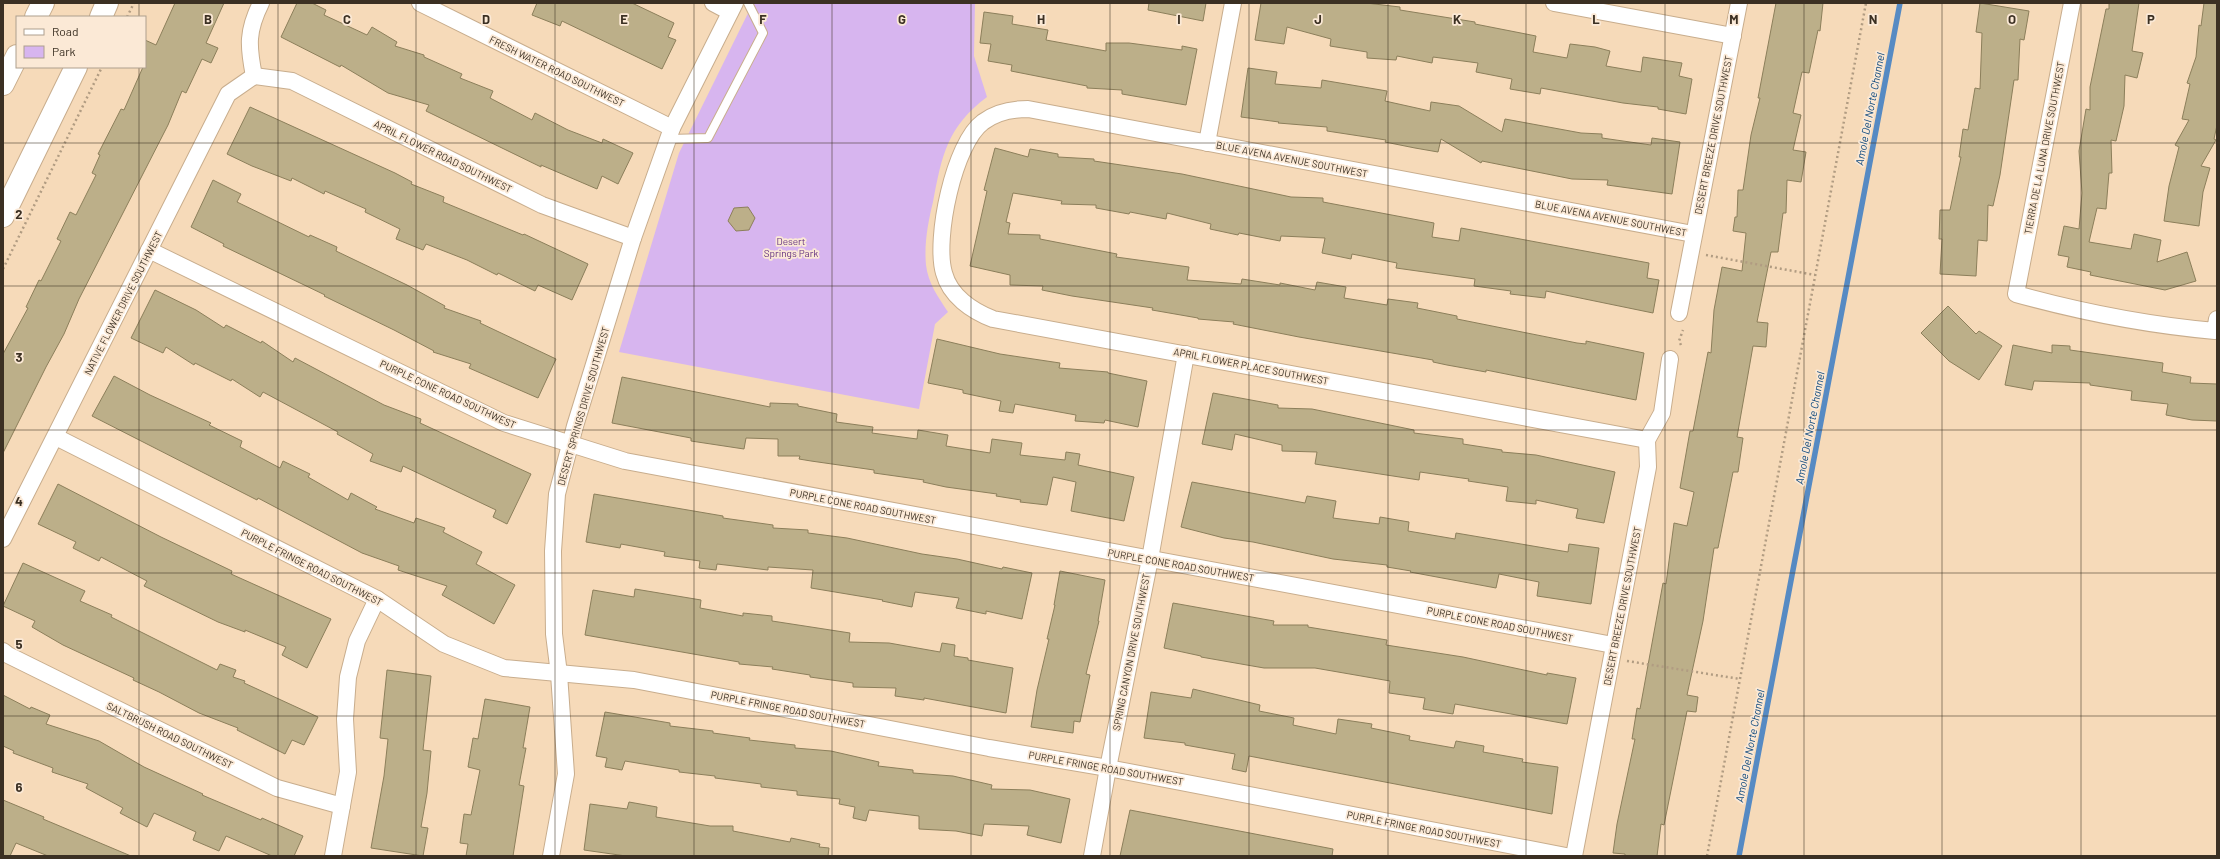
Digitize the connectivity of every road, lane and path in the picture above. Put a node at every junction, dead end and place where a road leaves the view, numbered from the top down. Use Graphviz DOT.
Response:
graph roads {
  1 [pos="43,3"];
  2 [pos="107,3"];
  3 [pos="134,3"];
  4 [pos="261,3"];
  5 [pos="420,3"];
  6 [pos="713,3"];
  7 [pos="748,3"];
  8 [pos="1233,3"];
  9 [pos="1554,3"];
  10 [pos="1739,3"];
  11 [pos="1866,3"];
  12 [pos="2072,3"];
  13 [pos="732,8"];
  14 [pos="36,16"];
  15 [pos="100,16"];
  16 [pos="128,16"];
  17 [pos="1733,36"];
  18 [pos="16,58"];
  19 [pos="76,68"];
  20 [pos="102,68"];
  21 [pos="254,76"];
  22 [pos="3,84"];
  23 [pos="670,133"];
  24 [pos="1208,143"];
  25 [pos="946,204"];
  26 [pos="3,216"];
  27 [pos="1694,234"];
  28 [pos="633,238"];
  29 [pos="149,250"];
  30 [pos="1690,252"];
  31 [pos="3,269"];
  32 [pos="1816,275"];
  33 [pos="1678,313"];
  34 [pos="2216,325"];
  35 [pos="1685,329"];
  36 [pos="1683,348"];
  37 [pos="1186,354"];
  38 [pos="1670,359"];
  39 [pos="56,437"];
  40 [pos="1647,440"];
  41 [pos="570,444"];
  42 [pos="3,539"];
  43 [pos="1150,559"];
  44 [pos="377,599"];
  45 [pos="3,651"];
  46 [pos="1612,652"];
  47 [pos="559,674"];
  48 [pos="1740,679"];
  49 [pos="1108,768"];
  50 [pos="342,806"];
  51 [pos="333,856"];
  52 [pos="551,856"];
  53 [pos="1092,856"];
  54 [pos="1566,856"];
  55 [pos="1574,856"];
  56 [pos="1707,856"];
  1 -- 14 [label="main road"];
  2 -- 15 [label="main road"];
  3 -- 16 [label="path"];
  4 -- 21 [label="street"];
  5 -- 23 [label="street, FRESH WATER ROAD SOUTHWEST"];
  6 -- 13 [label="street"];
  7 -- 23 [label="lane"];
  8 -- 24 [label="street"];
  9 -- 17 [label="street"];
  10 -- 17 [label="street, DESERT BREEZE DRIVE SOUTHWEST"];
  11 -- 32 [label="path"];
  12 -- 34 [label="street, TIERRA DE LA LUNA DRIVE SOUTHWEST"];
  13 -- 23 [label="street, DESERT SPRINGS DRIVE SOUTHWEST"];
  17 -- 27 [label="street, DESERT BREEZE DRIVE SOUTHWEST"];
  18 -- 22 [label="main road"];
  19 -- 26 [label="main road"];
  20 -- 31 [label="path"];
  21 -- 28 [label="street, APRIL FLOWER ROAD SOUTHWEST"];
  21 -- 29 [label="street, NATIVE FLOWER DRIVE SOUTHWEST"];
  23 -- 28 [label="street, DESERT SPRINGS DRIVE SOUTHWEST"];
  24 -- 25 [label="street, BLUE AVENA AVENUE SOUTHWEST"];
  24 -- 27 [label="street, BLUE AVENA AVENUE SOUTHWEST"];
  25 -- 37 [label="street, APRIL FLOWER PLACE SOUTHWEST"];
  27 -- 30 [label="street, DESERT BREEZE DRIVE SOUTHWEST"];
  28 -- 41 [label="street, DESERT SPRINGS DRIVE SOUTHWEST"];
  29 -- 39 [label="street, NATIVE FLOWER DRIVE SOUTHWEST"];
  29 -- 41 [label="street, PURPLE CONE ROAD SOUTHWEST"];
  30 -- 32 [label="path"];
  30 -- 33 [label="street, DESERT BREEZE DRIVE SOUTHWEST"];
  32 -- 48 [label="path"];
  35 -- 36 [label="path"];
  37 -- 40 [label="street, APRIL FLOWER PLACE SOUTHWEST"];
  37 -- 43 [label="street, SPRING CANYON DRIVE SOUTHWEST"];
  38 -- 40 [label="street"];
  39 -- 42 [label="street, NATIVE FLOWER DRIVE SOUTHWEST"];
  39 -- 44 [label="street, PURPLE FRINGE ROAD SOUTHWEST"];
  40 -- 46 [label="street, DESERT BREEZE DRIVE SOUTHWEST"];
  41 -- 43 [label="street, PURPLE CONE ROAD SOUTHWEST"];
  41 -- 47 [label="street, DESERT SPRINGS DRIVE SOUTHWEST"];
  43 -- 46 [label="street, PURPLE CONE ROAD SOUTHWEST"];
  43 -- 49 [label="street, SPRING CANYON DRIVE SOUTHWEST"];
  44 -- 47 [label="street, PURPLE FRINGE ROAD SOUTHWEST"];
  44 -- 50 [label="street"];
  45 -- 50 [label="street, SALTBRUSH ROAD SOUTHWEST"];
  46 -- 48 [label="path"];
  46 -- 55 [label="street, DESERT BREEZE DRIVE SOUTHWEST"];
  47 -- 49 [label="street, PURPLE FRINGE ROAD SOUTHWEST"];
  47 -- 52 [label="street, DESERT SPRINGS DRIVE SOUTHWEST"];
  48 -- 56 [label="path"];
  49 -- 53 [label="street, SPRING CANYON DRIVE SOUTHWEST"];
  49 -- 54 [label="street, PURPLE FRINGE ROAD SOUTHWEST"];
  50 -- 51 [label="street"];
}
